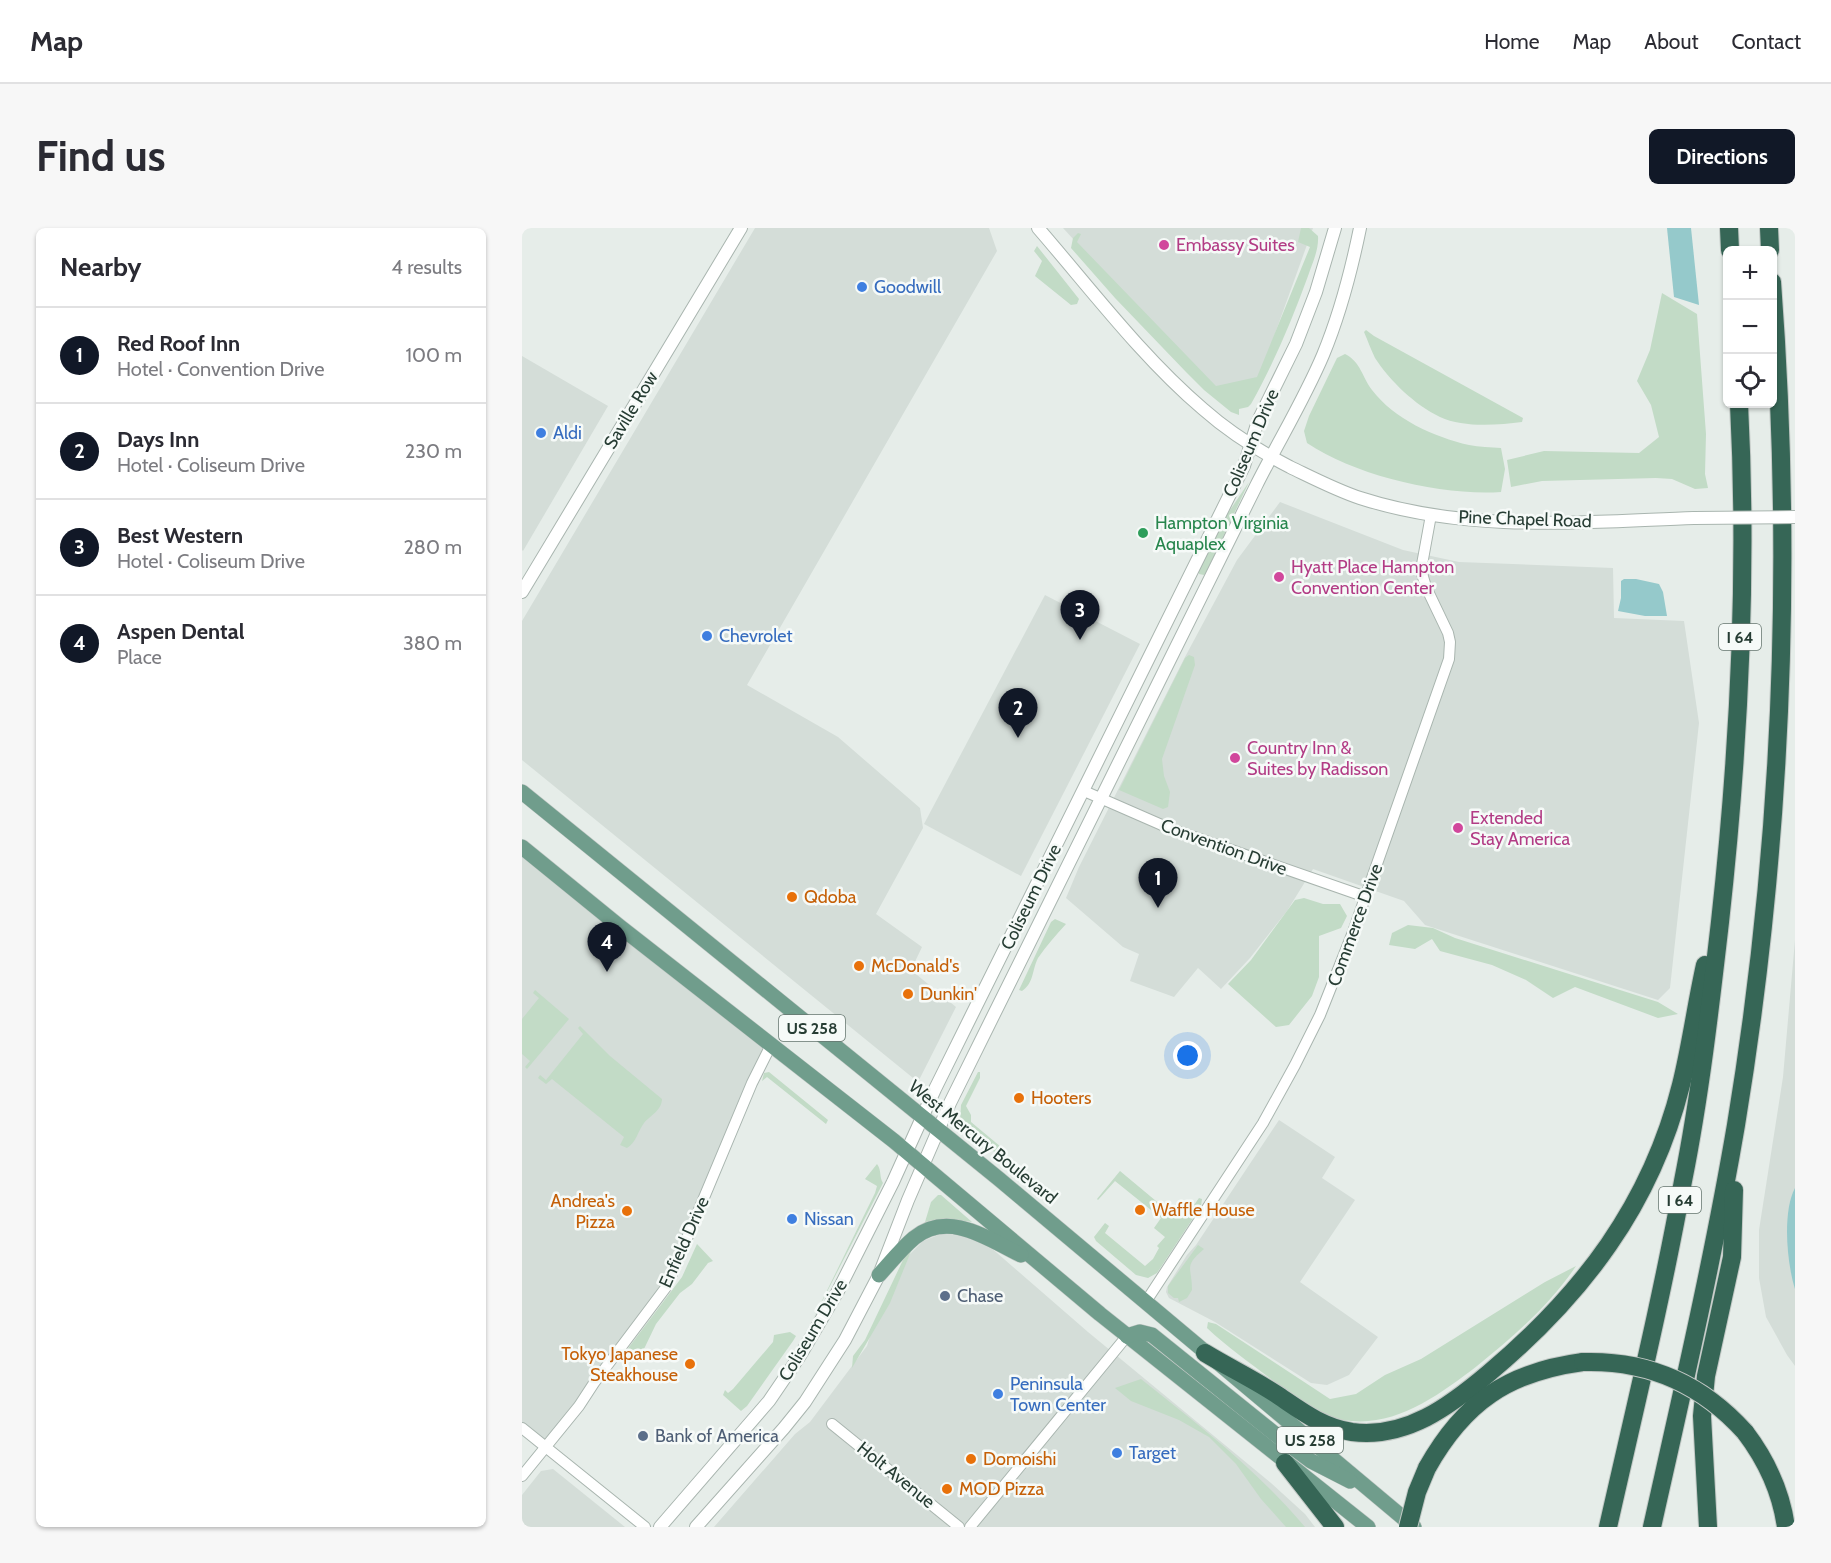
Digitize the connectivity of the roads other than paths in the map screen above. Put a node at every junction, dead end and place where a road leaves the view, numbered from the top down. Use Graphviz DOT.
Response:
graph roads {
  1 [pos="741,228"];
  2 [pos="1038,228"];
  3 [pos="1335,228"];
  4 [pos="1360,228"];
  5 [pos="1728,228"];
  6 [pos="1768,228"];
  7 [pos="1730,246"];
  8 [pos="1770,246"];
  9 [pos="1774,300"];
  10 [pos="1739,408"];
  11 [pos="1251,444"];
  12 [pos="1272,457"];
  13 [pos="1431,515"];
  14 [pos="1795,517"];
  15 [pos="522,592"];
  16 [pos="522,792"];
  17 [pos="1084,792"];
  18 [pos="1101,799"];
  19 [pos="522,847"];
  20 [pos="1726,869"];
  21 [pos="1366,897"];
  22 [pos="771,1045"];
  23 [pos="923,1117"];
  24 [pos="1736,1122"];
  25 [pos="938,1130"];
  26 [pos="907,1152"];
  27 [pos="924,1165"];
  28 [pos="1043,1265"];
  29 [pos="879,1275"];
  30 [pos="1145,1303"];
  31 [pos="1127,1336"];
  32 [pos="1205,1353"];
  33 [pos="832,1424"];
  34 [pos="522,1428"];
  35 [pos="546,1447"];
  36 [pos="1285,1463"];
  37 [pos="522,1476"];
  38 [pos="1379,1497"];
  39 [pos="645,1527"];
  40 [pos="660,1527"];
  41 [pos="696,1527"];
  42 [pos="959,1527"];
  43 [pos="970,1527"];
  44 [pos="1335,1527"];
  45 [pos="1368,1527"];
  46 [pos="1408,1527"];
  47 [pos="1414,1527"];
  48 [pos="1608,1527"];
  49 [pos="1652,1527"];
  50 [pos="1708,1527"];
  51 [pos="1786,1527"];
  1 -- 15 [label="street, Saville Row"];
  2 -- 11 [label="street, Pine Chapel Road"];
  3 -- 11 [label="street, Coliseum Drive"];
  4 -- 12 [label="street, Coliseum Drive"];
  5 -- 7 [label="highway"];
  6 -- 8 [label="highway"];
  9 -- 24 [label="highway, I 64"];
  10 -- 20 [label="highway, I 64"];
  11 -- 12 [label="street, Pine Chapel Road"];
  11 -- 17 [label="street, Coliseum Drive"];
  12 -- 13 [label="street, Pine Chapel Road"];
  12 -- 18 [label="street, Coliseum Drive"];
  13 -- 14 [label="street, Pine Chapel Road, bridge"];
  13 -- 21 [label="street, Commerce Drive"];
  16 -- 23 [label="main road, West Mercury Boulevard / US 258"];
  17 -- 18 [label="street, Convention Drive"];
  17 -- 23 [label="street, Coliseum Drive"];
  18 -- 21 [label="street, Convention Drive"];
  18 -- 25 [label="street, Coliseum Drive"];
  19 -- 22 [label="main road, US 258"];
  20 -- 32 [label="highway"];
  20 -- 48 [label="highway, I 64"];
  21 -- 30 [label="street, Commerce Drive"];
  22 -- 26 [label="main road, US 258"];
  22 -- 35 [label="street, Enfield Drive"];
  23 -- 25 [label="main road, West Mercury Boulevard / US 258"];
  23 -- 26 [label="street, Coliseum Drive"];
  24 -- 49 [label="highway, I 64"];
  24 -- 50 [label="highway"];
  25 -- 27 [label="street, Coliseum Drive"];
  25 -- 30 [label="main road, West Mercury Boulevard / US 258"];
  26 -- 27 [label="main road, US 258"];
  26 -- 40 [label="street, Coliseum Drive"];
  27 -- 28 [label="main road, US 258"];
  27 -- 29 [label="street, Coliseum Drive"];
  28 -- 29 [label="main road"];
  28 -- 31 [label="main road, US 258"];
  29 -- 41 [label="street, Coliseum Drive"];
  30 -- 32 [label="main road, West Mercury Boulevard / US 258"];
  31 -- 36 [label="main road, US 258"];
  31 -- 38 [label="main road"];
  31 -- 43 [label="street"];
  32 -- 38 [label="main road, West Mercury Boulevard / US 258"];
  33 -- 42 [label="street, Holt Avenue"];
  34 -- 35 [label="street"];
  35 -- 37 [label="street, Enfield Drive"];
  35 -- 39 [label="street"];
  36 -- 44 [label="highway"];
  36 -- 45 [label="main road, US 258"];
  38 -- 47 [label="main road, West Mercury Boulevard / US 258"];
  46 -- 51 [label="highway, bridge"];
}
